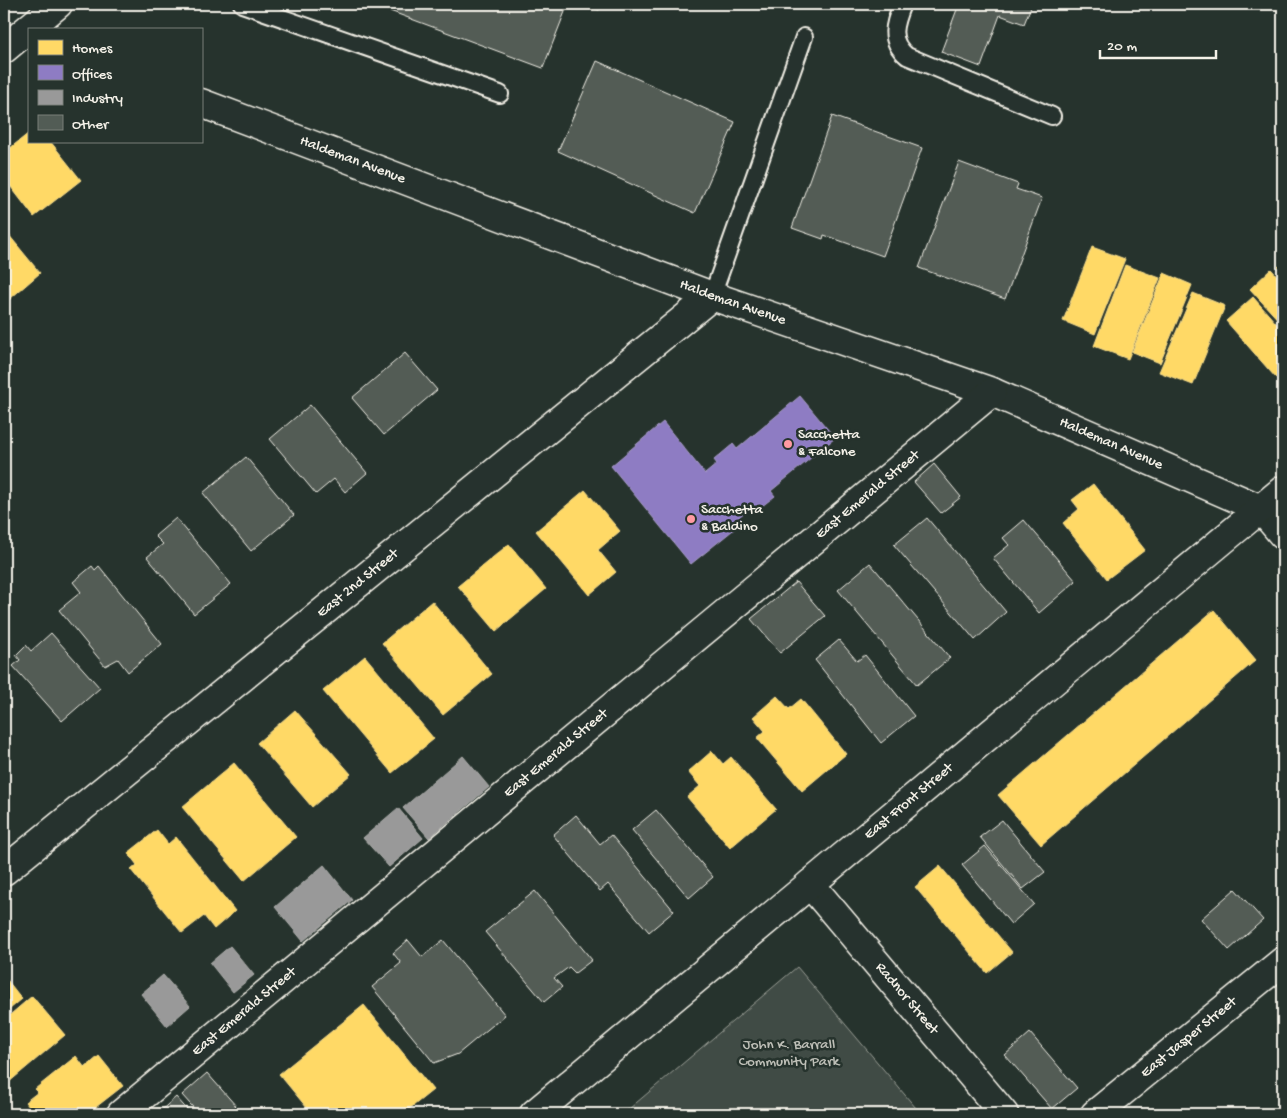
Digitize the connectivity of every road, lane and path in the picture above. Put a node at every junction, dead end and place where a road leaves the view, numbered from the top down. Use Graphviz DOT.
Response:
graph roads {
  1 [pos="58,4"];
  2 [pos="244,4"];
  3 [pos="902,4"];
  4 [pos="32,28"];
  5 [pos="28,32"];
  6 [pos="804,37"];
  7 [pos="18,41"];
  8 [pos="500,94"];
  9 [pos="202,103"];
  10 [pos="1052,116"];
  11 [pos="712,296"];
  12 [pos="992,392"];
  13 [pos="1283,490"];
  14 [pos="1261,509"];
  15 [pos="1283,536"];
  16 [pos="4,871"];
  17 [pos="810,884"];
  18 [pos="1283,960"];
  19 [pos="121,1114"];
  20 [pos="534,1114"];
  21 [pos="1004,1114"];
  22 [pos="1095,1114"];
  1 -- 4 [label="street"];
  2 -- 8 [label="lane"];
  3 -- 10 [label="lane"];
  5 -- 7 [label="street"];
  6 -- 11 [label="lane"];
  9 -- 11 [label="street, Haldeman Avenue"];
  11 -- 12 [label="street, Haldeman Avenue"];
  11 -- 16 [label="street, East 2nd Street"];
  12 -- 14 [label="street, Haldeman Avenue"];
  12 -- 19 [label="street, East Emerald Street"];
  13 -- 14 [label="street, East Front Street"];
  14 -- 15 [label="street"];
  14 -- 17 [label="street, East Front Street"];
  17 -- 20 [label="street, East Front Street"];
  17 -- 21 [label="street, Radnor Street"];
  18 -- 22 [label="street, East Jasper Street"];
}
